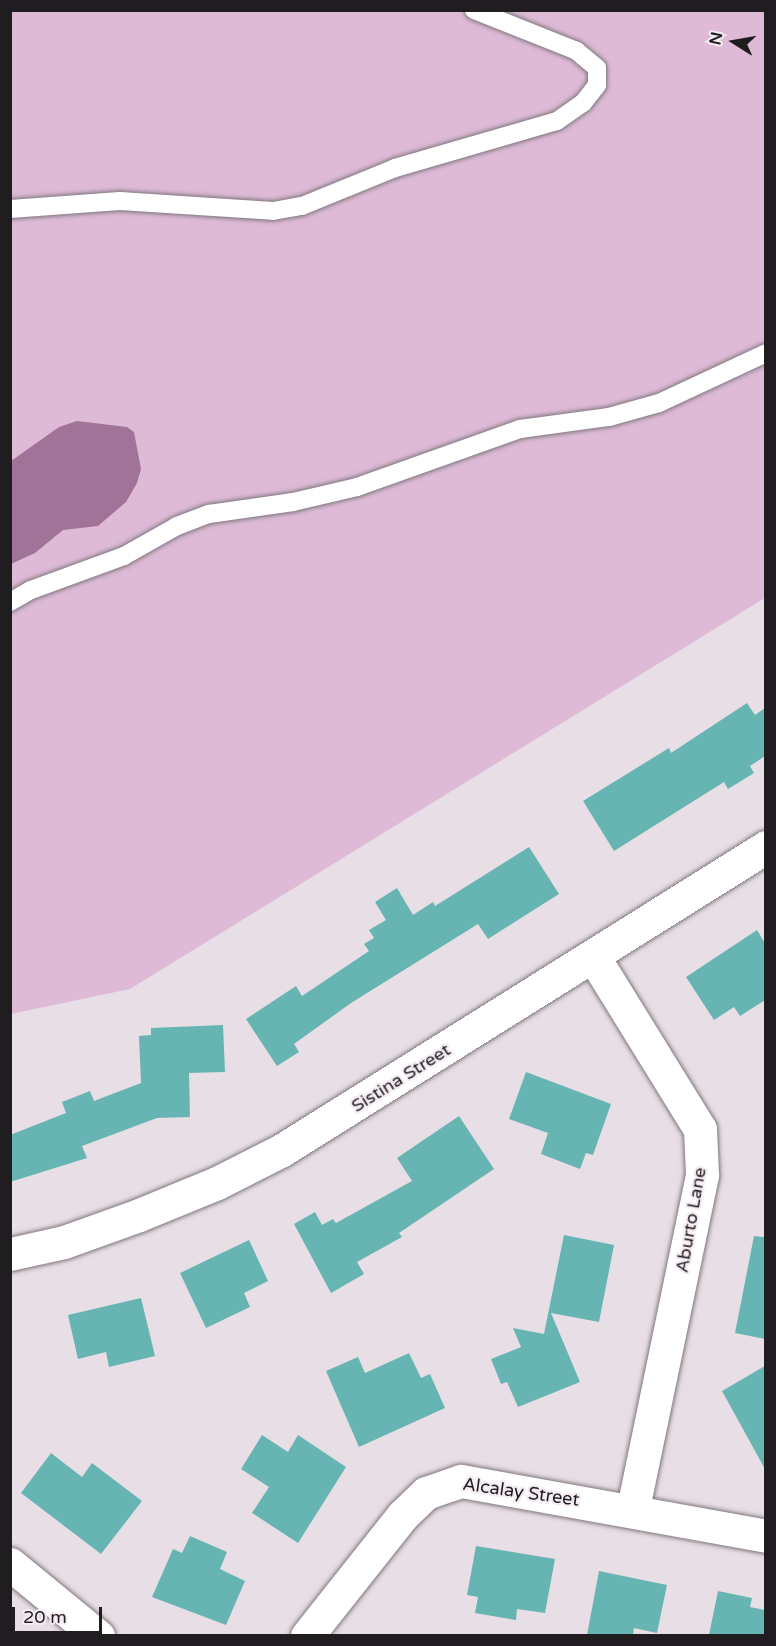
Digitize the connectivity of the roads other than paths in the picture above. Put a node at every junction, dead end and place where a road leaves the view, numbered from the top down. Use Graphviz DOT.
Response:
graph roads {
  1 [pos="474,10"];
  2 [pos="10,209"];
  3 [pos="765,353"];
  4 [pos="10,602"];
  5 [pos="765,847"];
  6 [pos="593,956"];
  7 [pos="10,1254"];
  8 [pos="633,1509"];
  9 [pos="765,1536"];
  10 [pos="10,1564"];
  11 [pos="98,1635"];
  12 [pos="307,1635"];
  1 -- 2 [label="lane"];
  3 -- 4 [label="lane"];
  5 -- 6 [label="street, Sistina Street"];
  6 -- 7 [label="street, Sistina Street"];
  6 -- 8 [label="street, Aburto Lane"];
  8 -- 9 [label="street, Alcalay Street"];
  8 -- 12 [label="street, Alcalay Street"];
  10 -- 11 [label="street"];
}
